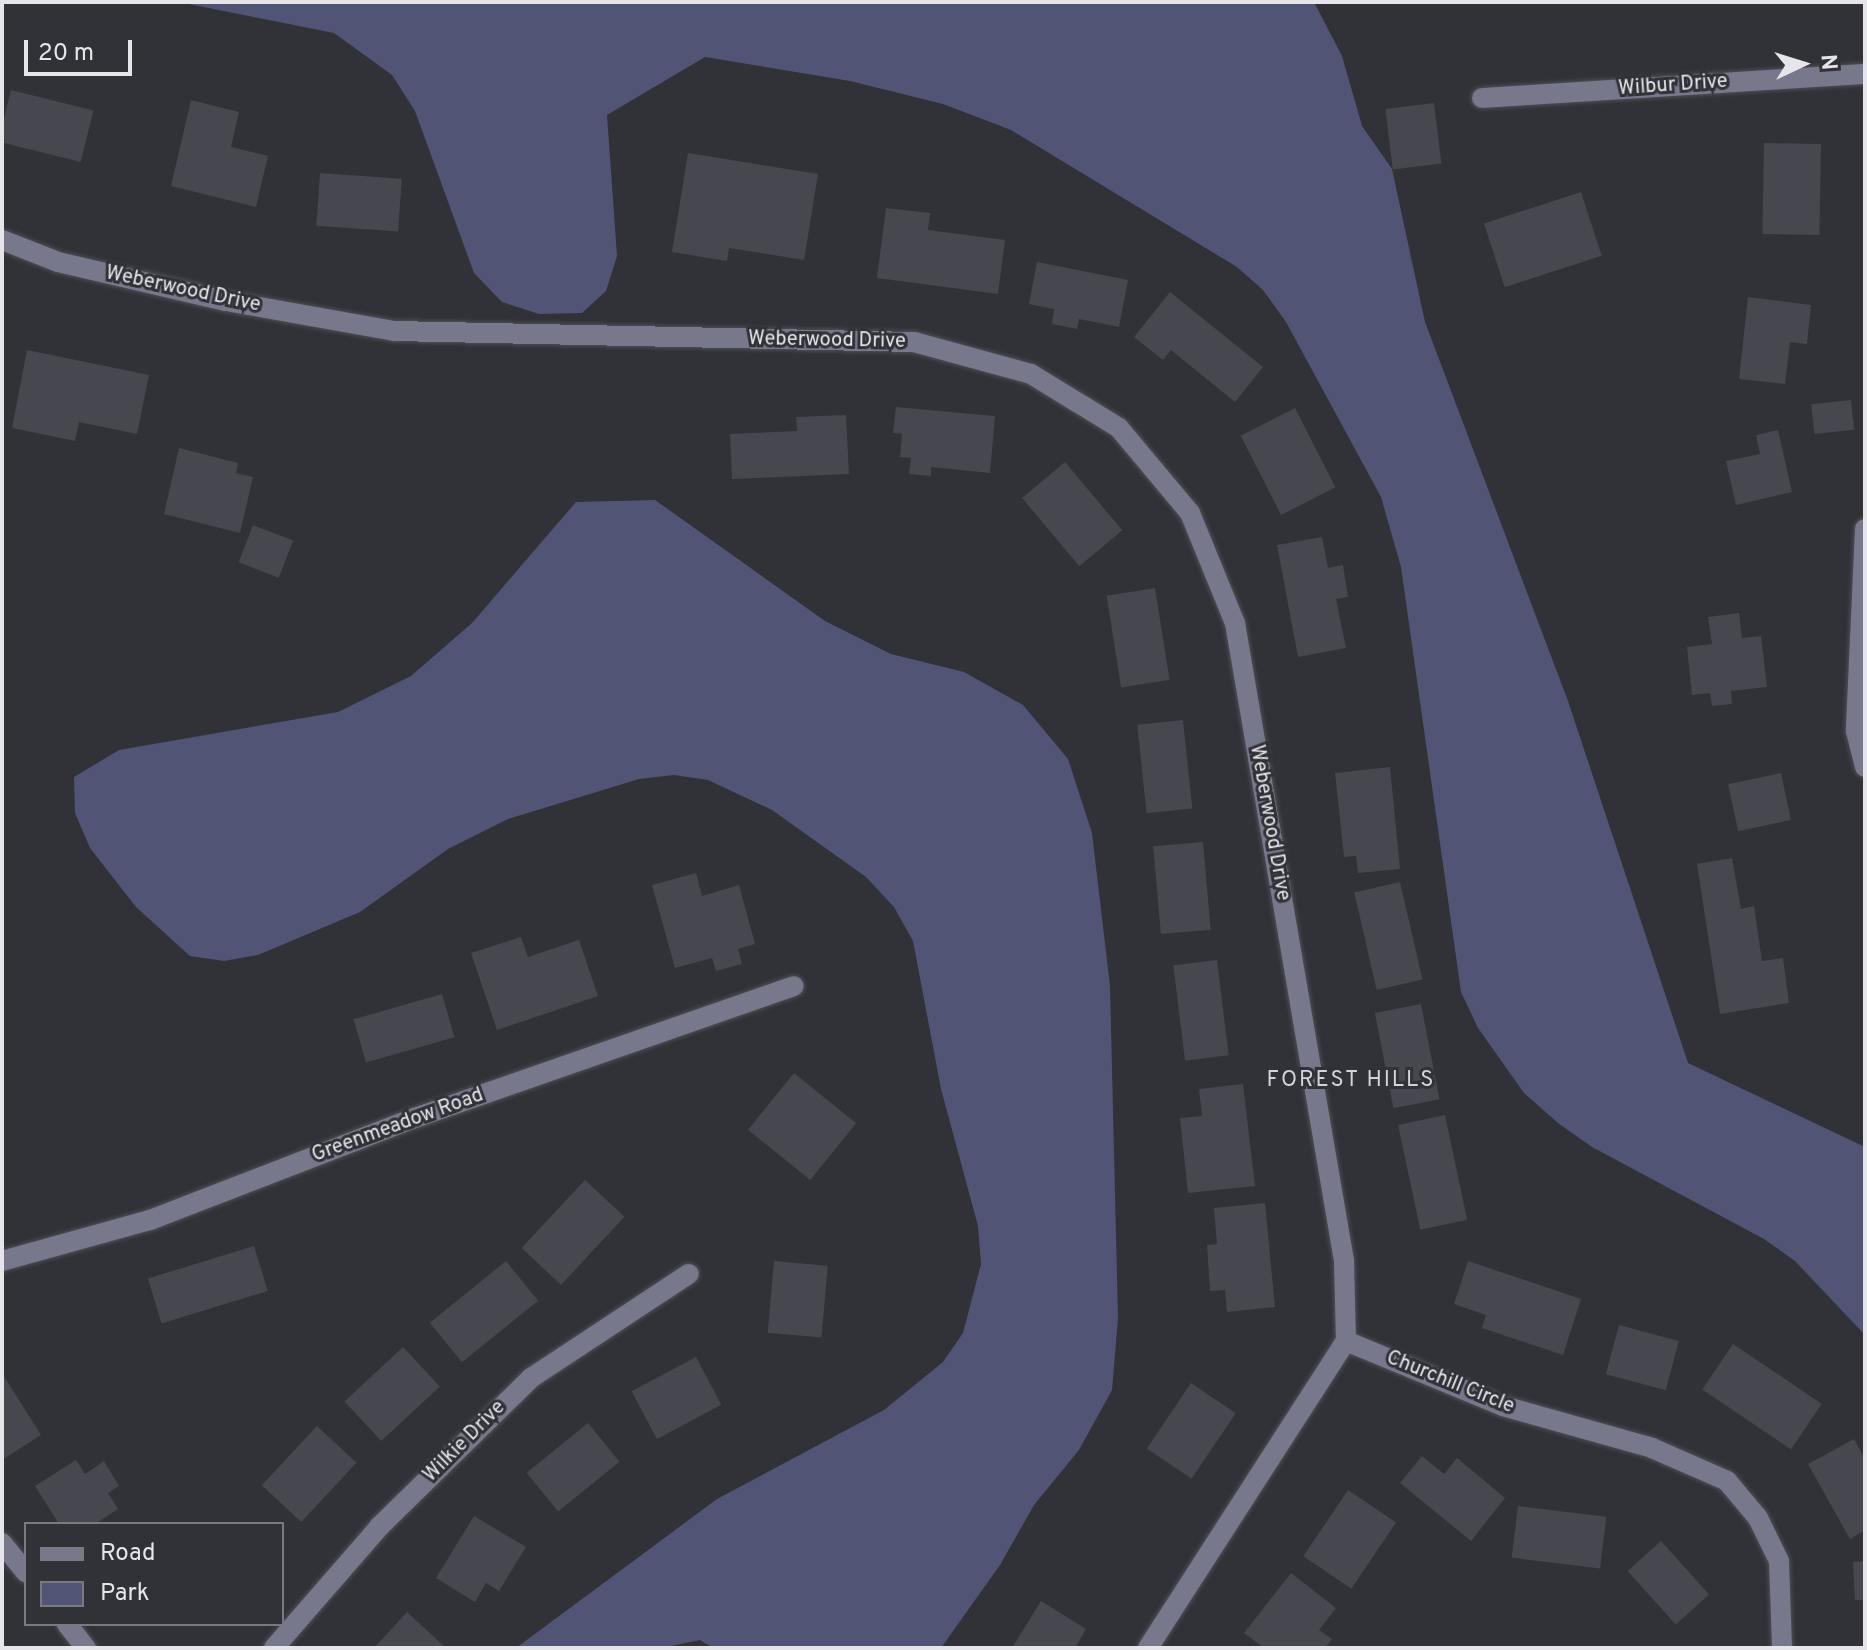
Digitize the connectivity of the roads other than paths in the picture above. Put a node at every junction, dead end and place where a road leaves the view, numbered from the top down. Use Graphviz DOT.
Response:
graph roads {
  1 [pos="1865,74"];
  2 [pos="1482,98"];
  3 [pos="2,240"];
  4 [pos="1865,529"];
  5 [pos="1865,767"];
  6 [pos="794,986"];
  7 [pos="2,1261"];
  8 [pos="689,1274"];
  9 [pos="1346,1341"];
  10 [pos="2,1543"];
  11 [pos="24,1570"];
  12 [pos="69,1626"];
  13 [pos="86,1648"];
  14 [pos="274,1648"];
  15 [pos="1148,1648"];
  16 [pos="1782,1648"];
  1 -- 2 [label="street, Wilbur Drive"];
  3 -- 9 [label="street, Weberwood Drive"];
  4 -- 5 [label="street"];
  6 -- 7 [label="street, Greenmeadow Road"];
  8 -- 14 [label="street, Wilkie Drive"];
  9 -- 15 [label="street"];
  9 -- 16 [label="street, Churchill Circle"];
  10 -- 11 [label="street"];
  12 -- 13 [label="street"];
}
